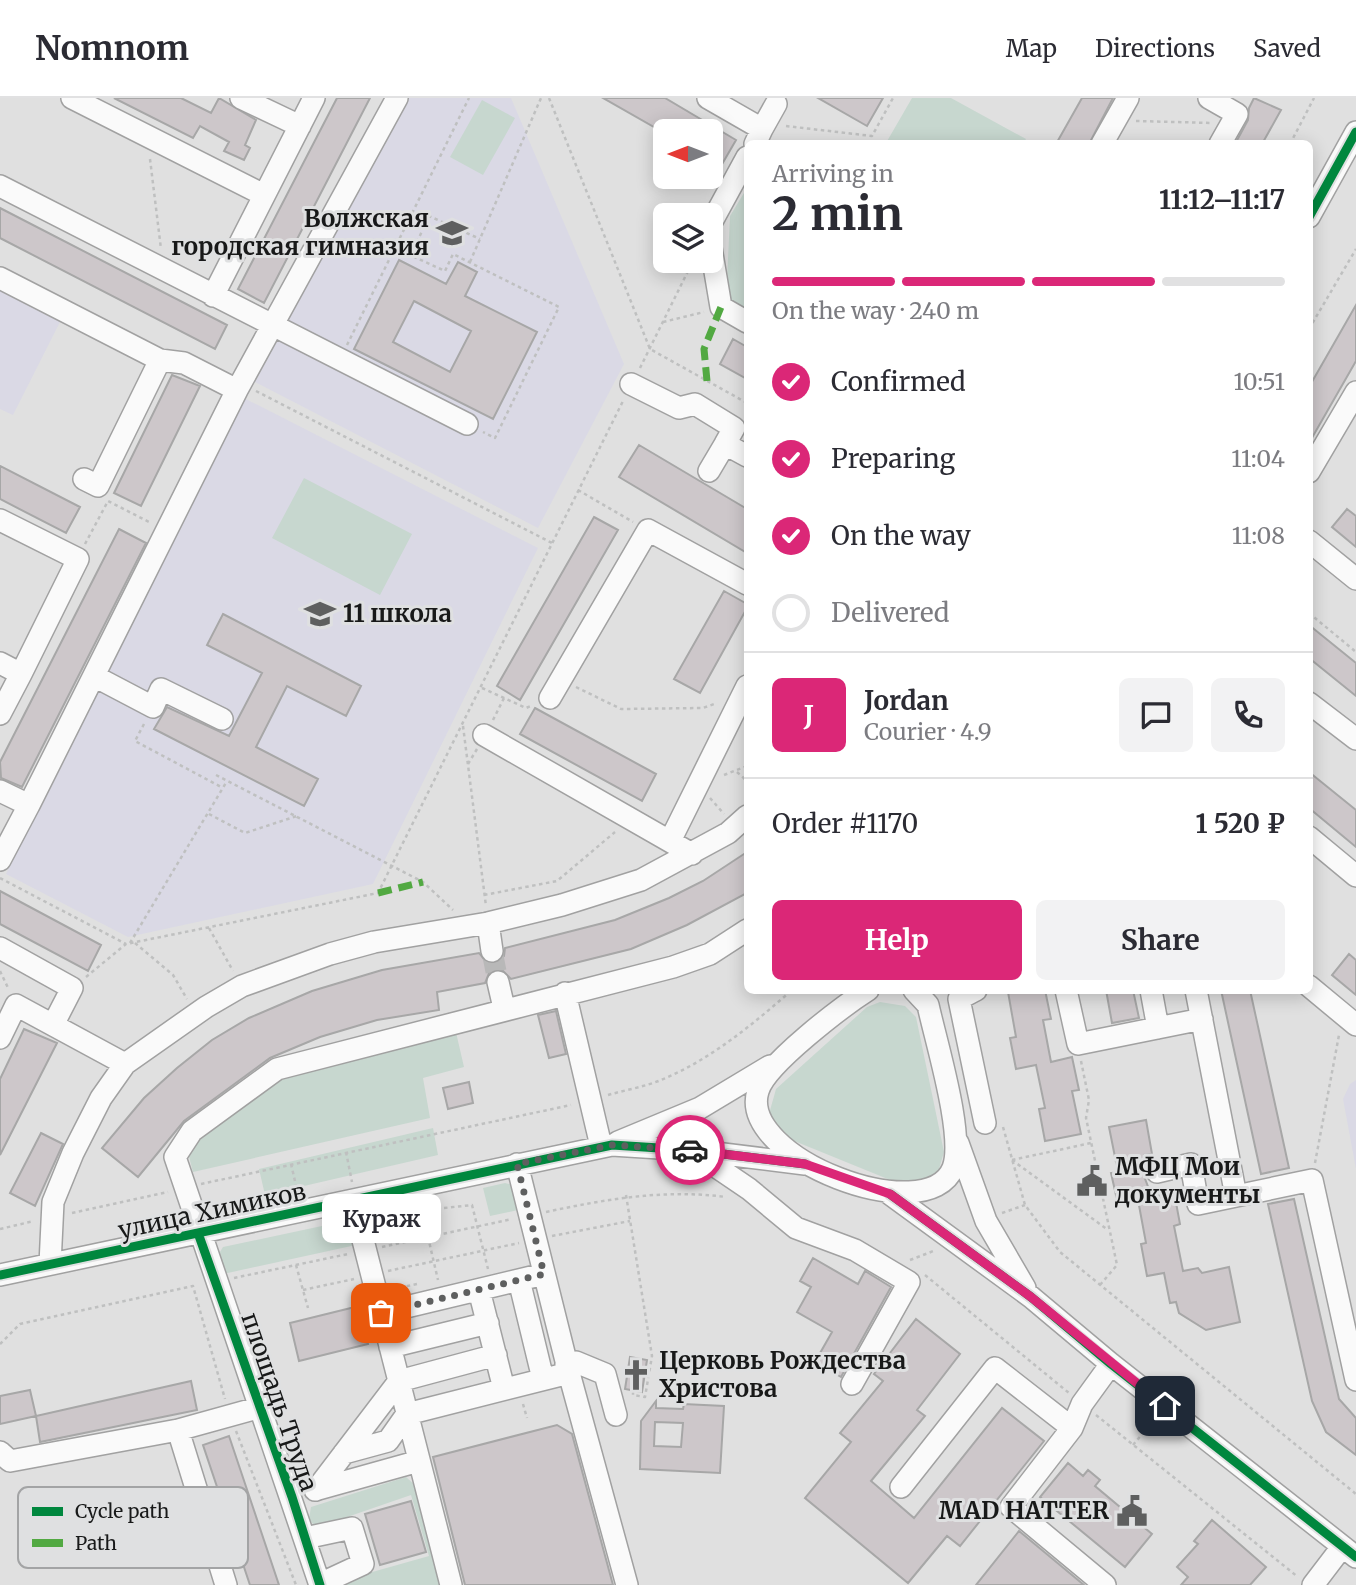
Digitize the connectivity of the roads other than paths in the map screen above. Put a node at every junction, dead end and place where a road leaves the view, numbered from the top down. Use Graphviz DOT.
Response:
graph roads {
  1 [pos="72,98"];
  2 [pos="241,98"];
  3 [pos="314,98"];
  4 [pos="397,98"];
  5 [pos="708,98"];
  6 [pos="1128,98"];
  7 [pos="1209,98"];
  8 [pos="1238,112"];
  9 [pos="764,125"];
  10 [pos="300,126"];
  11 [pos="1356,132"];
  12 [pos="1104,140"];
  13 [pos="1222,140"];
  14 [pos="744,163"];
  15 [pos="0,186"];
  16 [pos="264,195"];
  17 [pos="722,203"];
  18 [pos="1313,210"];
  19 [pos="715,273"];
  20 [pos="0,278"];
  21 [pos="214,296"];
  22 [pos="744,320"];
  23 [pos="273,326"];
  24 [pos="160,359"];
  25 [pos="631,384"];
  26 [pos="239,387"];
  27 [pos="1356,392"];
  28 [pos="467,424"];
  29 [pos="725,444"];
  30 [pos="744,454"];
  31 [pos="1313,465"];
  32 [pos="709,471"];
  33 [pos="85,479"];
  34 [pos="0,520"];
  35 [pos="1313,544"];
  36 [pos="1356,579"];
  37 [pos="744,582"];
  38 [pos="0,663"];
  39 [pos="21,674"];
  40 [pos="94,676"];
  41 [pos="744,692"];
  42 [pos="550,698"];
  43 [pos="1313,706"];
  44 [pos="0,714"];
  45 [pos="222,719"];
  46 [pos="1356,739"];
  47 [pos="480,742"];
  48 [pos="0,791"];
  49 [pos="29,805"];
  50 [pos="741,821"];
  51 [pos="1313,840"];
  52 [pos="670,841"];
  53 [pos="692,853"];
  54 [pos="0,860"];
  55 [pos="1356,876"];
  56 [pos="488,923"];
  57 [pos="744,932"];
  58 [pos="0,948"];
  59 [pos="492,951"];
  60 [pos="498,982"];
  61 [pos="1313,989"];
  62 [pos="565,993"];
  63 [pos="968,994"];
  64 [pos="1067,994"];
  65 [pos="1152,994"];
  66 [pos="1197,994"];
  67 [pos="923,995"];
  68 [pos="850,997"];
  69 [pos="505,1008"];
  70 [pos="1202,1019"];
  71 [pos="1349,1019"];
  72 [pos="52,1025"];
  73 [pos="1158,1028"];
  74 [pos="0,1038"];
  75 [pos="781,1060"];
  76 [pos="125,1064"];
  77 [pos="993,1122"];
  78 [pos="957,1141"];
  79 [pos="606,1146"];
  80 [pos="691,1150"];
  81 [pos="517,1164"];
  82 [pos="805,1164"];
  83 [pos="1157,1172"];
  84 [pos="348,1193"];
  85 [pos="890,1194"];
  86 [pos="1236,1196"];
  87 [pos="198,1233"];
  88 [pos="50,1265"];
  89 [pos="544,1274"];
  90 [pos="0,1275"];
  91 [pos="519,1280"];
  92 [pos="479,1290"];
  93 [pos="1031,1297"];
  94 [pos="381,1313"];
  95 [pos="488,1323"];
  96 [pos="390,1347"];
  97 [pos="496,1355"];
  98 [pos="1111,1364"];
  99 [pos="567,1368"];
  100 [pos="543,1379"];
  101 [pos="1356,1380"];
  102 [pos="399,1381"];
  103 [pos="852,1384"];
  104 [pos="505,1389"];
  105 [pos="261,1407"];
  106 [pos="407,1414"];
  107 [pos="616,1416"];
  108 [pos="1072,1428"];
  109 [pos="178,1430"];
  110 [pos="0,1452"];
  111 [pos="344,1454"];
  112 [pos="419,1461"];
  113 [pos="196,1487"];
  114 [pos="901,1487"];
  115 [pos="316,1490"];
  116 [pos="292,1497"];
  117 [pos="305,1538"];
  118 [pos="1349,1552"];
  119 [pos="221,1568"];
  120 [pos="320,1584"];
  121 [pos="1308,1584"];
  122 [pos="226,1585"];
  123 [pos="451,1585"];
  124 [pos="627,1585"];
  125 [pos="1104,1585"];
  1 -- 16 [label="street"];
  2 -- 10 [label="street"];
  3 -- 10 [label="street"];
  4 -- 23 [label="street"];
  5 -- 9 [label="street"];
  6 -- 12 [label="street"];
  7 -- 8 [label="street"];
  8 -- 13 [label="street"];
  10 -- 16 [label="street"];
  11 -- 18 [label="street"];
  14 -- 17 [label="street"];
  15 -- 21 [label="street"];
  16 -- 21 [label="street"];
  19 -- 22 [label="street"];
  20 -- 24 [label="street"];
  21 -- 23 [label="street"];
  23 -- 26 [label="street"];
  23 -- 28 [label="street"];
  24 -- 26 [label="street"];
  24 -- 33 [label="street"];
  25 -- 29 [label="street"];
  26 -- 40 [label="street"];
  27 -- 31 [label="street"];
  29 -- 30 [label="street"];
  29 -- 32 [label="street"];
  34 -- 39 [label="street"];
  35 -- 36 [label="street"];
  37 -- 42 [label="street"];
  38 -- 39 [label="street"];
  39 -- 44 [label="street"];
  40 -- 45 [label="street"];
  40 -- 49 [label="street"];
  41 -- 52 [label="street"];
  43 -- 46 [label="street"];
  47 -- 52 [label="street"];
  48 -- 49 [label="street"];
  49 -- 54 [label="street"];
  50 -- 53 [label="street"];
  51 -- 55 [label="street"];
  52 -- 53 [label="street"];
  53 -- 56 [label="street"];
  56 -- 59 [label="street"];
  56 -- 76 [label="street"];
  57 -- 62 [label="street"];
  58 -- 72 [label="street"];
  60 -- 69 [label="street"];
  61 -- 71 [label="street"];
  62 -- 69 [label="street"];
  62 -- 79 [label="street"];
  63 -- 77 [label="street"];
  64 -- 73 [label="street"];
  65 -- 73 [label="street"];
  66 -- 70 [label="street"];
  67 -- 78 [label="street"];
  68 -- 75 [label="street"];
  69 -- 87 [label="street, площадь Труда"];
  70 -- 73 [label="street"];
  70 -- 86 [label="street"];
  72 -- 74 [label="street"];
  72 -- 76 [label="street"];
  75 -- 79 [label="street, улица Химиков"];
  75 -- 82 [label="street"];
  76 -- 88 [label="street"];
  78 -- 85 [label="street"];
  78 -- 93 [label="street"];
  79 -- 80 [label="street, улица Химиков"];
  79 -- 81 [label="street, улица Химиков"];
  80 -- 82 [label="street, улица Химиков"];
  80 -- 103 [label="street"];
  81 -- 84 [label="street, улица Химиков"];
  81 -- 89 [label="street"];
  82 -- 85 [label="street"];
  83 -- 86 [label="street"];
  84 -- 87 [label="street, улица Химиков"];
  84 -- 94 [label="street"];
  85 -- 93 [label="street"];
  86 -- 101 [label="street"];
  87 -- 88 [label="street, улица Химиков"];
  87 -- 105 [label="street, площадь Труда"];
  88 -- 90 [label="street, улица Химиков"];
  89 -- 91 [label="street"];
  89 -- 99 [label="street"];
  91 -- 92 [label="street"];
  91 -- 100 [label="street"];
  92 -- 94 [label="street"];
  92 -- 95 [label="street"];
  93 -- 98 [label="street"];
  94 -- 96 [label="street"];
  95 -- 96 [label="street"];
  95 -- 97 [label="street"];
  96 -- 102 [label="street"];
  97 -- 102 [label="street"];
  97 -- 104 [label="street"];
  98 -- 108 [label="street"];
  98 -- 118 [label="street"];
  99 -- 100 [label="street"];
  99 -- 107 [label="street"];
  99 -- 124 [label="street"];
  100 -- 104 [label="street"];
  102 -- 106 [label="street"];
  102 -- 111 [label="street"];
  104 -- 106 [label="street"];
  105 -- 109 [label="street"];
  105 -- 116 [label="street, площадь Труда"];
  106 -- 111 [label="street"];
  106 -- 112 [label="street"];
  108 -- 114 [label="street"];
  108 -- 125 [label="street"];
  109 -- 110 [label="street"];
  109 -- 113 [label="street"];
  111 -- 115 [label="street"];
  112 -- 115 [label="street"];
  112 -- 123 [label="street"];
  115 -- 116 [label="street"];
  116 -- 117 [label="street, площадь Труда"];
  117 -- 120 [label="street, площадь Труда"];
  117 -- 120 [label="street"];
  118 -- 121 [label="street"];
  119 -- 122 [label="street"];
}
